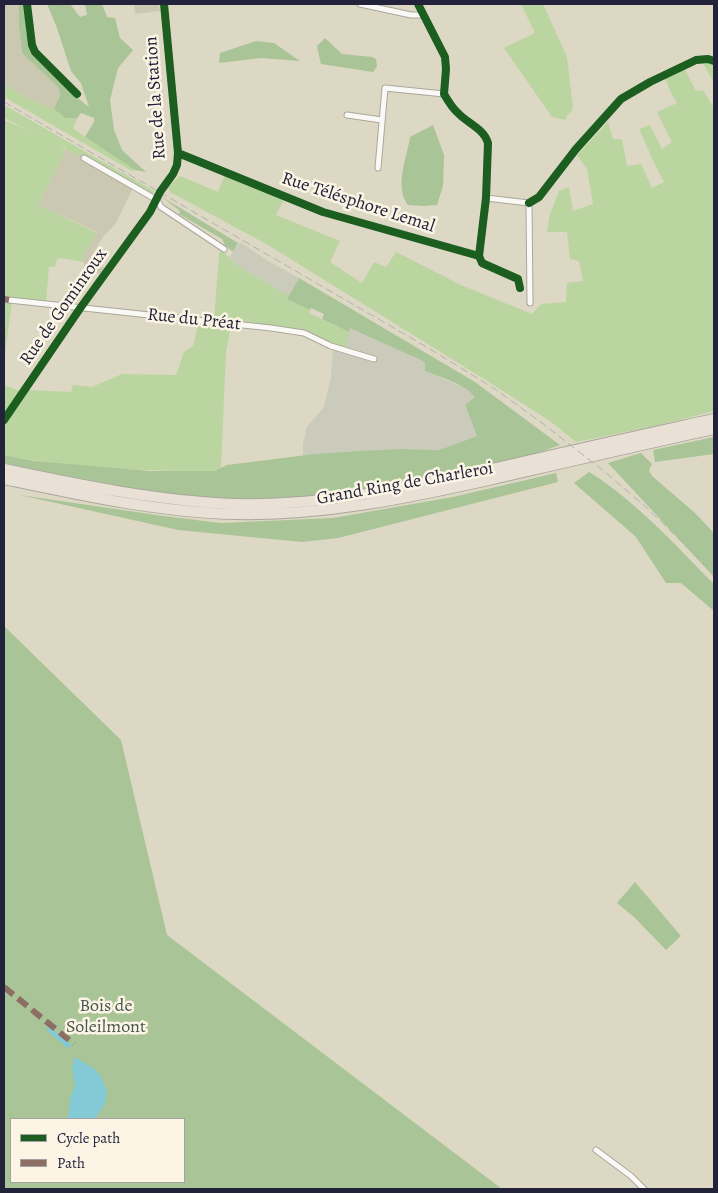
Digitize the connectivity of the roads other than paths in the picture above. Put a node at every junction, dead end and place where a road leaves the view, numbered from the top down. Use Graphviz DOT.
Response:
graph roads {
  1 [pos="27,4"];
  2 [pos="164,4"];
  3 [pos="360,4"];
  4 [pos="418,4"];
  5 [pos="423,15"];
  6 [pos="714,61"];
  7 [pos="76,94"];
  8 [pos="444,94"];
  9 [pos="347,115"];
  10 [pos="382,120"];
  11 [pos="178,153"];
  12 [pos="84,158"];
  13 [pos="378,168"];
  14 [pos="486,198"];
  15 [pos="157,200"];
  16 [pos="529,203"];
  17 [pos="150,212"];
  18 [pos="224,249"];
  19 [pos="479,256"];
  20 [pos="520,288"];
  21 [pos="9,300"];
  22 [pos="530,303"];
  23 [pos="81,307"];
  24 [pos="374,359"];
  25 [pos="4,420"];
  26 [pos="713,421"];
  27 [pos="4,469"];
  28 [pos="4,479"];
  29 [pos="596,1150"];
  30 [pos="644,1189"];
  1 -- 7 [label="street"];
  2 -- 11 [label="street, Rue de la Station"];
  3 -- 5 [label="street"];
  4 -- 5 [label="street"];
  5 -- 8 [label="street"];
  6 -- 16 [label="street"];
  8 -- 10 [label="street"];
  8 -- 14 [label="street"];
  9 -- 10 [label="street"];
  10 -- 13 [label="street"];
  11 -- 15 [label="street, Rue de la Station"];
  11 -- 19 [label="street, Rue Télésphore Lemal"];
  12 -- 15 [label="street"];
  14 -- 16 [label="street"];
  14 -- 19 [label="street"];
  15 -- 17 [label="street, Rue de la Station"];
  15 -- 18 [label="street"];
  16 -- 22 [label="street"];
  17 -- 23 [label="street, Rue de Gominroux"];
  19 -- 20 [label="street, Rue Télésphore Lemal"];
  21 -- 23 [label="street, Rue du Préat"];
  23 -- 24 [label="street, Rue du Préat"];
  23 -- 25 [label="street, Rue de Gominroux"];
  26 -- 27 [label="highway, Grand Ring de Charleroi"];
  26 -- 28 [label="highway, Grand Ring de Charleroi"];
  29 -- 30 [label="street"];
}
